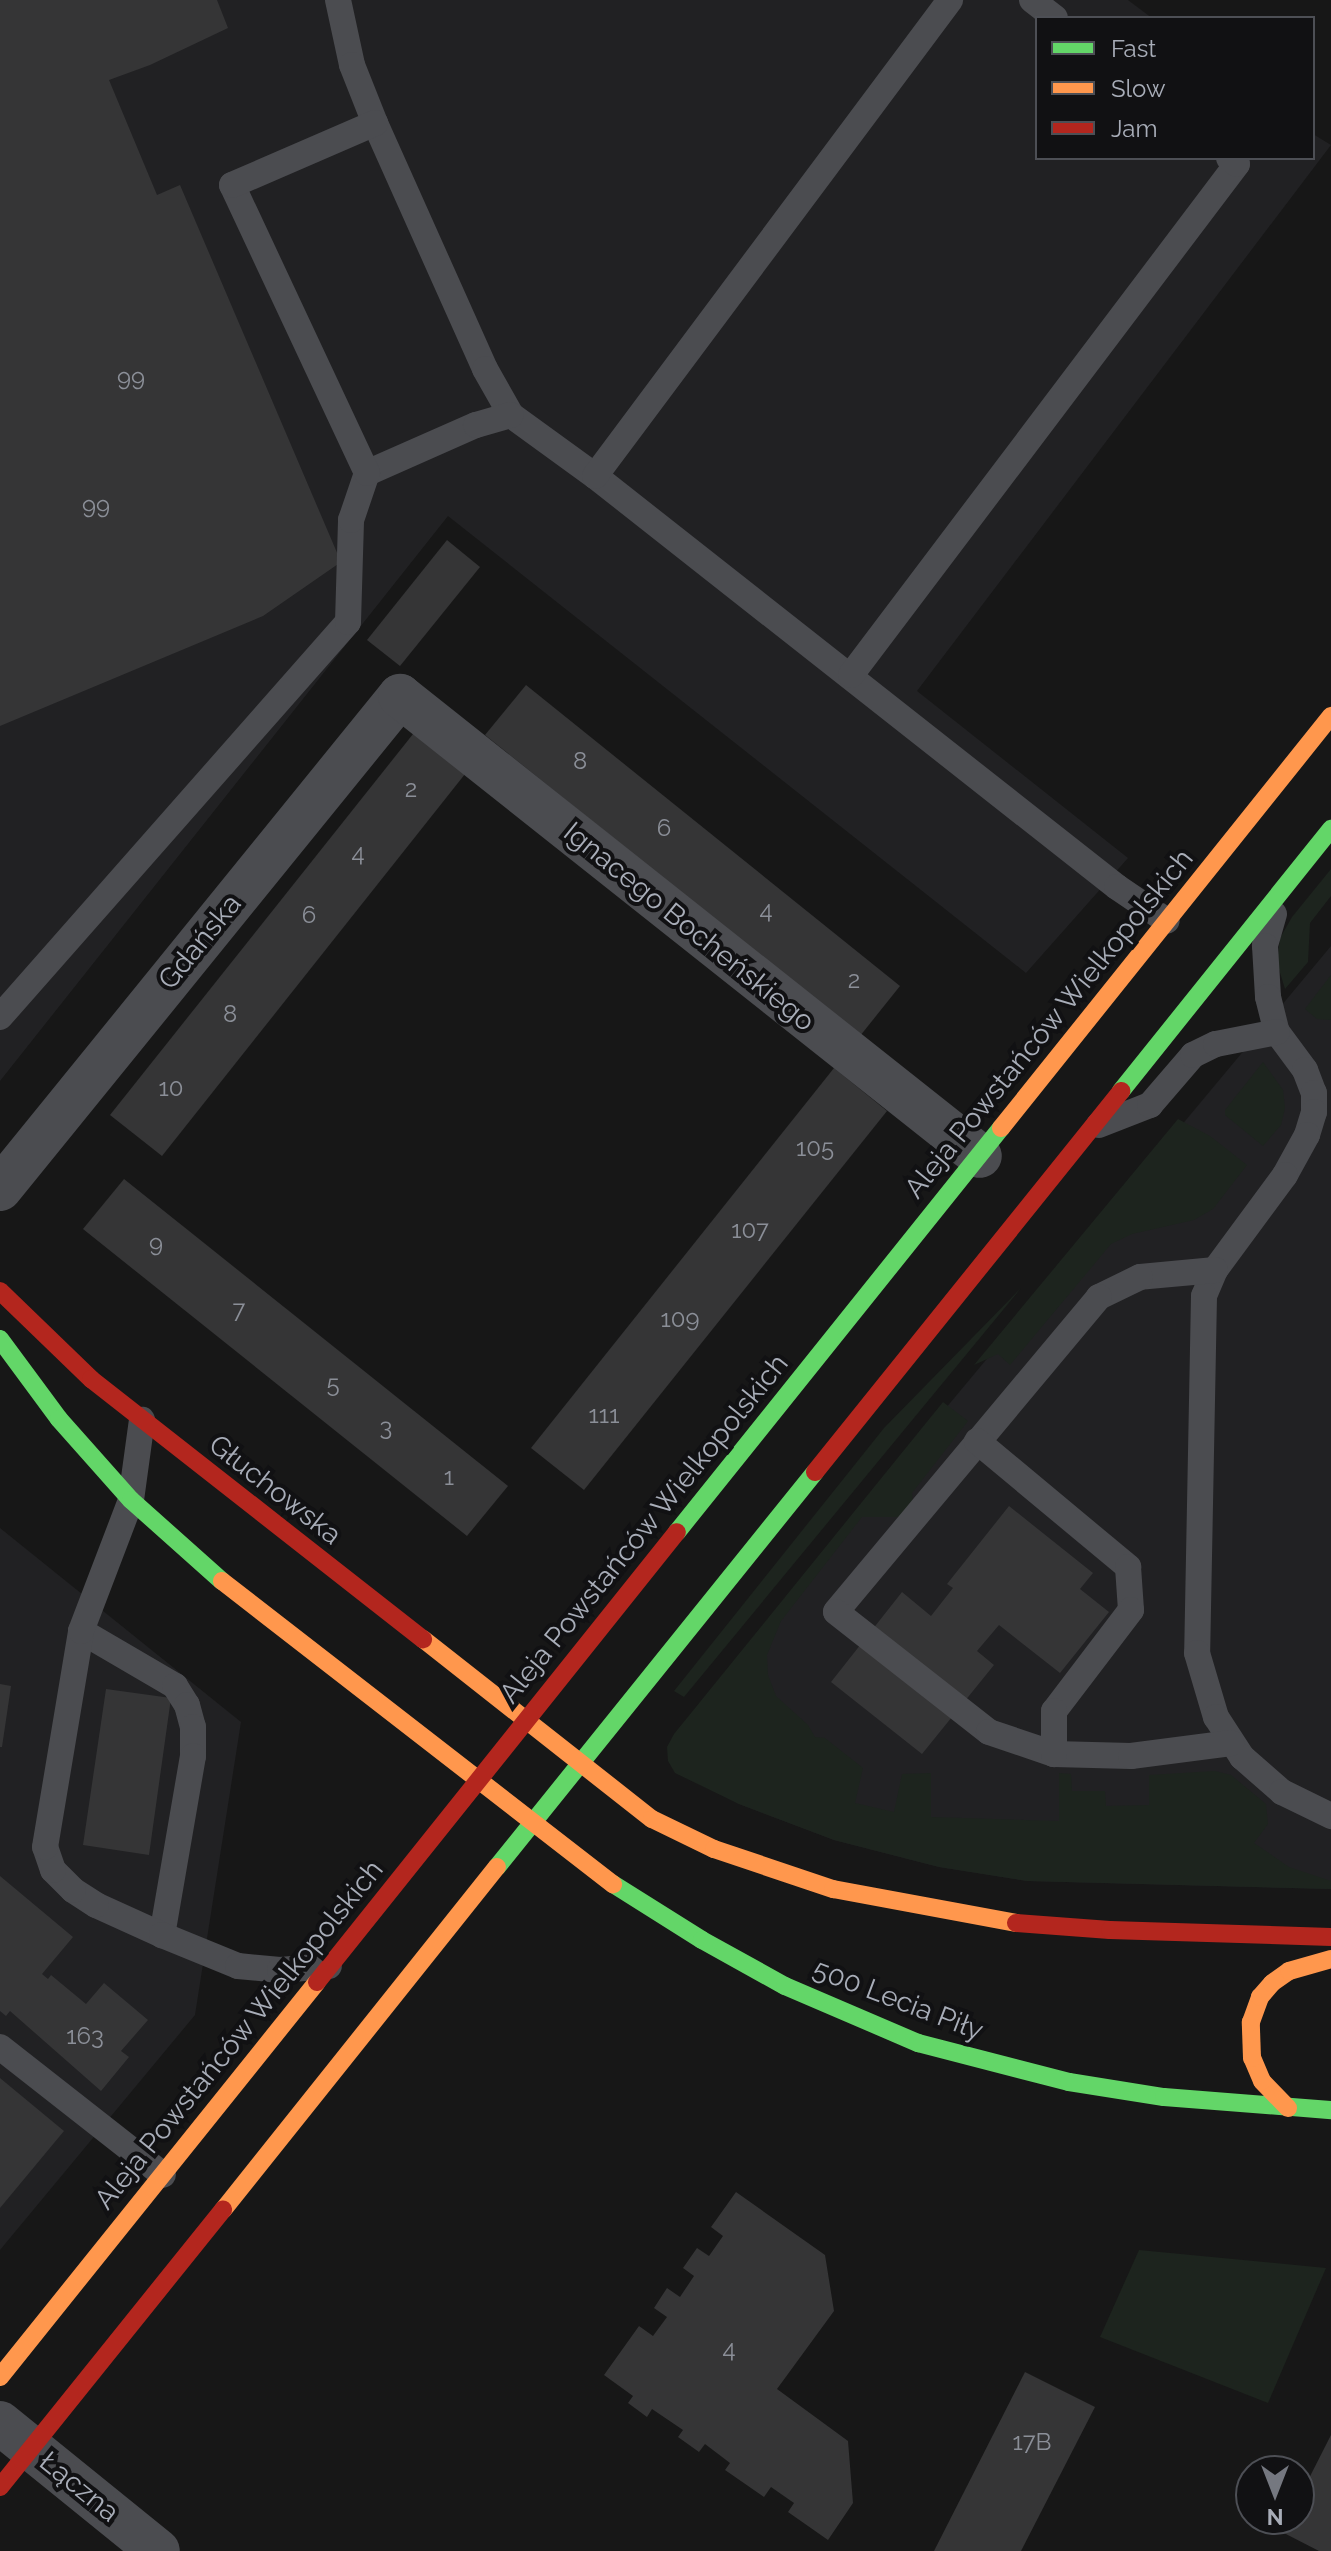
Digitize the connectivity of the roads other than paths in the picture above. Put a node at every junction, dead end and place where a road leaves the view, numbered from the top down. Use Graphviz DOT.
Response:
graph roads {
  1 [pos="950,0"];
  2 [pos="1032,0"];
  3 [pos="347,3"];
  4 [pos="1052,16"];
  5 [pos="375,123"];
  6 [pos="1232,160"];
  7 [pos="511,415"];
  8 [pos="367,473"];
  9 [pos="595,476"];
  10 [pos="851,675"];
  11 [pos="400,696"];
  12 [pos="1331,716"];
  13 [pos="1331,829"];
  14 [pos="1281,892"];
  15 [pos="1167,921"];
  16 [pos="0,1017"];
  17 [pos="1277,1032"];
  18 [pos="1318,1068"];
  19 [pos="1089,1128"];
  20 [pos="980,1156"];
  21 [pos="0,1189"];
  22 [pos="1215,1270"];
  23 [pos="0,1291"];
  24 [pos="0,1339"];
  25 [pos="142,1420"];
  26 [pos="977,1441"];
  27 [pos="131,1500"];
  28 [pos="81,1631"];
  29 [pos="524,1722"];
  30 [pos="1231,1743"];
  31 [pos="1054,1754"];
  32 [pos="580,1764"];
  33 [pos="478,1781"];
  34 [pos="1331,1816"];
  35 [pos="534,1824"];
  36 [pos="162,1935"];
  37 [pos="1331,1937"];
  38 [pos="1331,1959"];
  39 [pos="329,1966"];
  40 [pos="0,2047"];
  41 [pos="1288,2108"];
  42 [pos="1331,2110"];
  43 [pos="163,2175"];
  44 [pos="0,2377"];
  45 [pos="16,2436"];
  46 [pos="0,2487"];
  47 [pos="158,2551"];
  1 -- 9 [label="lane"];
  2 -- 4 [label="lane"];
  3 -- 5 [label="lane"];
  5 -- 7 [label="lane"];
  5 -- 8 [label="lane"];
  6 -- 10 [label="lane"];
  7 -- 8 [label="lane"];
  7 -- 9 [label="lane"];
  8 -- 16 [label="lane"];
  9 -- 10 [label="lane"];
  10 -- 15 [label="lane"];
  11 -- 20 [label="street, Ignacego Bocheńskiego"];
  11 -- 21 [label="street, Gdańska"];
  12 -- 15 [label="main road, Aleja Powstańców Wielkopolskich"];
  13 -- 14 [label="main road"];
  14 -- 17 [label="lane"];
  14 -- 19 [label="main road"];
  15 -- 20 [label="main road, Aleja Powstańców Wielkopolskich"];
  17 -- 18 [label="lane"];
  17 -- 19 [label="lane"];
  18 -- 22 [label="lane"];
  19 -- 32 [label="main road"];
  20 -- 29 [label="main road, Aleja Powstańców Wielkopolskich"];
  22 -- 26 [label="lane"];
  22 -- 30 [label="lane"];
  23 -- 25 [label="main road, Głuchowska"];
  24 -- 27 [label="main road"];
  25 -- 27 [label="lane"];
  25 -- 29 [label="main road, Głuchowska"];
  26 -- 31 [label="lane"];
  26 -- 31 [label="lane"];
  27 -- 28 [label="lane"];
  27 -- 33 [label="main road"];
  28 -- 36 [label="lane"];
  28 -- 36 [label="lane"];
  29 -- 32 [label="main road, Głuchowska"];
  29 -- 33 [label="main road, Aleja Powstańców Wielkopolskich"];
  30 -- 31 [label="lane"];
  30 -- 34 [label="lane"];
  32 -- 35 [label="main road"];
  32 -- 37 [label="main road"];
  33 -- 35 [label="main road, 500 Lecia Piły"];
  33 -- 39 [label="main road, Aleja Powstańców Wielkopolskich"];
  35 -- 41 [label="main road, 500 Lecia Piły"];
  35 -- 45 [label="main road"];
  36 -- 39 [label="lane"];
  38 -- 41 [label="main road"];
  39 -- 43 [label="main road, Aleja Powstańców Wielkopolskich"];
  40 -- 43 [label="lane"];
  41 -- 42 [label="main road, 500 Lecia Piły"];
  43 -- 44 [label="main road, Aleja Powstańców Wielkopolskich"];
  45 -- 46 [label="main road"];
  45 -- 47 [label="street, Łączna"];
}
